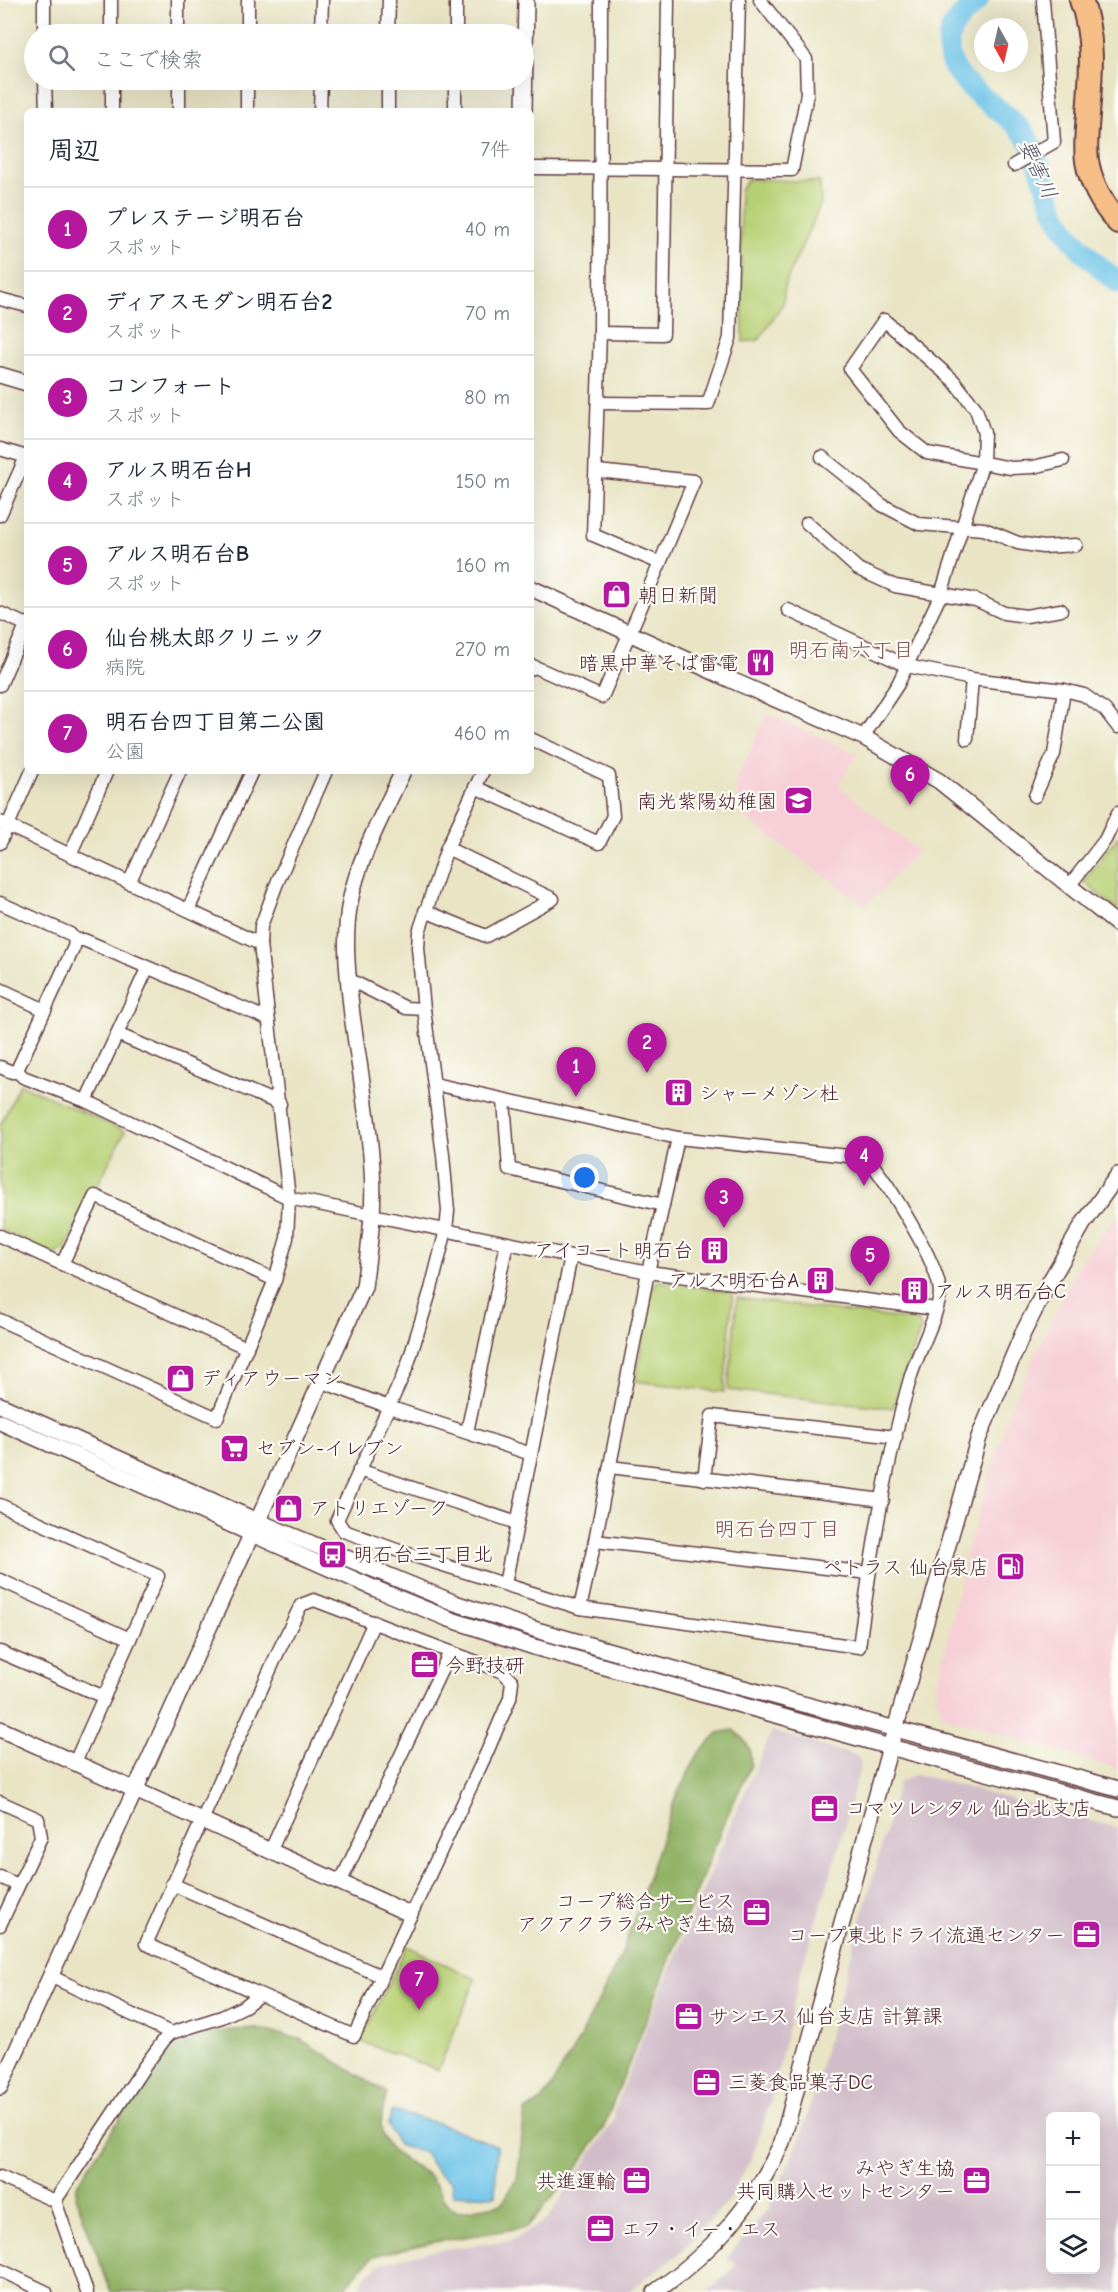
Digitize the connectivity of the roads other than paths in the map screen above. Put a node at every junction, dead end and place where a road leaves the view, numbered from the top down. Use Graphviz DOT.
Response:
graph roads {
  1 [pos="44,0"];
  2 [pos="111,0"];
  3 [pos="178,0"];
  4 [pos="248,0"];
  5 [pos="322,0"];
  6 [pos="389,0"];
  7 [pos="456,0"];
  8 [pos="526,0"];
  9 [pos="602,0"];
  10 [pos="668,0"];
  11 [pos="739,0"];
  12 [pos="760,0"];
  13 [pos="1043,0"];
  14 [pos="1081,0"];
  15 [pos="44,24"];
  16 [pos="111,24"];
  17 [pos="178,24"];
  18 [pos="248,24"];
  19 [pos="321,24"];
  20 [pos="388,24"];
  21 [pos="456,24"];
  22 [pos="526,24"];
  23 [pos="45,90"];
  24 [pos="112,90"];
  25 [pos="179,90"];
  26 [pos="248,90"];
  27 [pos="321,90"];
  28 [pos="388,90"];
  29 [pos="455,90"];
  30 [pos="524,90"];
  31 [pos="46,108"];
  32 [pos="112,108"];
  33 [pos="179,108"];
  34 [pos="247,108"];
  35 [pos="320,108"];
  36 [pos="388,108"];
  37 [pos="455,108"];
  38 [pos="524,108"];
  39 [pos="1019,162"];
  40 [pos="534,168"];
  41 [pos="601,169"];
  42 [pos="664,169"];
  43 [pos="735,170"];
  44 [pos="1118,222"];
  45 [pos="0,299"];
  46 [pos="24,305"];
  47 [pos="600,333"];
  48 [pos="0,375"];
  49 [pos="24,382"];
  50 [pos="598,403"];
  51 [pos="0,449"];
  52 [pos="24,456"];
  53 [pos="822,457"];
  54 [pos="1063,460"];
  55 [pos="24,461"];
  56 [pos="983,462"];
  57 [pos="597,471"];
  58 [pos="0,515"];
  59 [pos="807,524"];
  60 [pos="964,527"];
  61 [pos="1076,545"];
  62 [pos="660,563"];
  63 [pos="534,589"];
  64 [pos="940,594"];
  65 [pos="788,610"];
  66 [pos="1061,610"];
  67 [pos="0,613"];
  68 [pos="24,623"];
  69 [pos="24,631"];
  70 [pos="629,632"];
  71 [pos="534,666"];
  72 [pos="907,666"];
  73 [pos="972,679"];
  74 [pos="0,685"];
  75 [pos="1064,690"];
  76 [pos="1118,728"];
  77 [pos="863,737"];
  78 [pos="534,740"];
  79 [pos="967,740"];
  80 [pos="30,774"];
  81 [pos="106,774"];
  82 [pos="179,774"];
  83 [pos="251,774"];
  84 [pos="325,774"];
  85 [pos="402,774"];
  86 [pos="482,774"];
  87 [pos="475,787"];
  88 [pos="1035,796"];
  89 [pos="1118,813"];
  90 [pos="4,824"];
  91 [pos="0,843"];
  92 [pos="447,848"];
  93 [pos="70,855"];
  94 [pos="129,883"];
  95 [pos="1070,886"];
  96 [pos="0,903"];
  97 [pos="188,910"];
  98 [pos="425,911"];
  99 [pos="1118,925"];
  100 [pos="75,940"];
  101 [pos="260,944"];
  102 [pos="147,969"];
  103 [pos="348,979"];
  104 [pos="0,989"];
  105 [pos="424,1009"];
  106 [pos="45,1010"];
  107 [pos="268,1019"];
  108 [pos="117,1034"];
  109 [pos="0,1067"];
  110 [pos="18,1072"];
  111 [pos="434,1084"];
  112 [pos="504,1100"];
  113 [pos="86,1101"];
  114 [pos="280,1104"];
  115 [pos="678,1137"];
  116 [pos="1118,1175"];
  117 [pos="289,1197"];
  118 [pos="663,1205"];
  119 [pos="373,1215"];
  120 [pos="446,1230"];
  121 [pos="0,1236"];
  122 [pos="507,1243"];
  123 [pos="571,1257"];
  124 [pos="62,1264"];
  125 [pos="648,1272"];
  126 [pos="275,1280"];
  127 [pos="936,1309"];
  128 [pos="0,1320"];
  129 [pos="247,1348"];
  130 [pos="320,1381"];
  131 [pos="0,1405"];
  132 [pos="389,1407"];
  133 [pos="0,1422"];
  134 [pos="467,1432"];
  135 [pos="896,1437"];
  136 [pos="531,1454"];
  137 [pos="610,1467"];
  138 [pos="359,1470"];
  139 [pos="704,1479"];
  140 [pos="883,1500"];
  141 [pos="0,1505"];
  142 [pos="517,1523"];
  143 [pos="254,1528"];
  144 [pos="595,1541"];
  145 [pos="869,1573"];
  146 [pos="0,1580"];
  147 [pos="505,1584"];
  148 [pos="580,1608"];
  149 [pos="374,1622"];
  150 [pos="130,1639"];
  151 [pos="0,1652"];
  152 [pos="450,1652"];
  153 [pos="104,1697"];
  154 [pos="0,1729"];
  155 [pos="896,1730"];
  156 [pos="890,1747"];
  157 [pos="75,1762"];
  158 [pos="1118,1789"];
  159 [pos="136,1791"];
  160 [pos="0,1802"];
  161 [pos="1118,1808"];
  162 [pos="202,1821"];
  163 [pos="270,1852"];
  164 [pos="0,1877"];
  165 [pos="340,1883"];
  166 [pos="172,1884"];
  167 [pos="18,1885"];
  168 [pos="410,1914"];
  169 [pos="0,1925"];
  170 [pos="50,1976"];
  171 [pos="381,1976"];
  172 [pos="259,1995"];
  173 [pos="171,2033"];
  174 [pos="0,2087"];
  175 [pos="0,2176"];
  176 [pos="55,2201"];
  177 [pos="0,2271"];
  178 [pos="46,2292"];
  179 [pos="87,2292"];
  180 [pos="655,2292"];
  1 -- 15 [label="street"];
  2 -- 16 [label="street"];
  3 -- 17 [label="street"];
  4 -- 18 [label="street"];
  5 -- 19 [label="street"];
  6 -- 20 [label="street"];
  7 -- 21 [label="street"];
  8 -- 22 [label="street"];
  9 -- 41 [label="street"];
  10 -- 42 [label="street"];
  11 -- 43 [label="street"];
  12 -- 43 [label="street"];
  13 -- 39 [label="street"];
  14 -- 44 [label="highway"];
  23 -- 31 [label="street"];
  24 -- 32 [label="street"];
  25 -- 33 [label="street"];
  26 -- 34 [label="street"];
  27 -- 35 [label="street"];
  28 -- 36 [label="street"];
  29 -- 37 [label="street"];
  30 -- 38 [label="street"];
  40 -- 41 [label="street"];
  41 -- 42 [label="street"];
  41 -- 47 [label="street"];
  42 -- 43 [label="street"];
  42 -- 47 [label="street"];
  43 -- 50 [label="street"];
  45 -- 46 [label="street"];
  47 -- 50 [label="street"];
  48 -- 49 [label="street"];
  50 -- 57 [label="street"];
  51 -- 52 [label="street"];
  53 -- 60 [label="street"];
  54 -- 56 [label="street"];
  55 -- 58 [label="street"];
  56 -- 56 [label="street"];
  56 -- 60 [label="street"];
  57 -- 62 [label="street"];
  57 -- 62 [label="street"];
  59 -- 64 [label="street"];
  60 -- 61 [label="street"];
  60 -- 64 [label="street"];
  62 -- 70 [label="street"];
  63 -- 70 [label="street"];
  64 -- 66 [label="street"];
  64 -- 72 [label="street"];
  65 -- 72 [label="street"];
  67 -- 68 [label="street"];
  69 -- 74 [label="street"];
  70 -- 71 [label="street"];
  70 -- 77 [label="street"];
  72 -- 73 [label="street"];
  72 -- 77 [label="street"];
  73 -- 75 [label="street"];
  73 -- 79 [label="street"];
  75 -- 76 [label="street"];
  75 -- 88 [label="street"];
  77 -- 95 [label="street"];
  78 -- 87 [label="street"];
  80 -- 90 [label="street"];
  81 -- 93 [label="street"];
  82 -- 94 [label="street"];
  83 -- 97 [label="street"];
  84 -- 101 [label="street"];
  85 -- 103 [label="street"];
  86 -- 87 [label="street"];
  87 -- 92 [label="street"];
  89 -- 95 [label="street"];
  90 -- 91 [label="street"];
  90 -- 93 [label="street"];
  92 -- 98 [label="street"];
  92 -- 98 [label="street"];
  93 -- 94 [label="street"];
  94 -- 97 [label="street"];
  95 -- 99 [label="street"];
  96 -- 100 [label="street"];
  97 -- 101 [label="street"];
  98 -- 105 [label="street"];
  100 -- 102 [label="street"];
  100 -- 106 [label="street"];
  101 -- 107 [label="street"];
  102 -- 107 [label="street"];
  102 -- 108 [label="street"];
  103 -- 105 [label="street"];
  103 -- 119 [label="street"];
  104 -- 106 [label="street"];
  105 -- 111 [label="street"];
  106 -- 110 [label="street"];
  107 -- 114 [label="street"];
  108 -- 113 [label="street"];
  108 -- 114 [label="street"];
  109 -- 110 [label="street"];
  110 -- 113 [label="street"];
  111 -- 112 [label="street"];
  111 -- 120 [label="street"];
  112 -- 115 [label="street"];
  112 -- 118 [label="street"];
  113 -- 117 [label="street"];
  114 -- 117 [label="street"];
  115 -- 118 [label="street"];
  115 -- 127 [label="street"];
  116 -- 155 [label="street"];
  117 -- 119 [label="street"];
  117 -- 126 [label="street"];
  118 -- 125 [label="street"];
  119 -- 120 [label="street"];
  119 -- 130 [label="street"];
  120 -- 122 [label="street"];
  120 -- 132 [label="street"];
  121 -- 124 [label="street"];
  122 -- 123 [label="street"];
  122 -- 134 [label="street"];
  123 -- 125 [label="street"];
  123 -- 136 [label="street"];
  124 -- 126 [label="street"];
  124 -- 129 [label="street"];
  125 -- 127 [label="street"];
  125 -- 137 [label="street"];
  126 -- 129 [label="street"];
  127 -- 135 [label="street"];
  128 -- 129 [label="street"];
  130 -- 132 [label="street"];
  130 -- 143 [label="street"];
  131 -- 143 [label="street"];
  132 -- 134 [label="street"];
  132 -- 138 [label="street"];
  133 -- 143 [label="street"];
  134 -- 136 [label="street"];
  135 -- 139 [label="street"];
  135 -- 140 [label="street"];
  136 -- 142 [label="street"];
  137 -- 139 [label="street"];
  137 -- 144 [label="street"];
  138 -- 142 [label="street"];
  138 -- 147 [label="street"];
  139 -- 140 [label="street"];
  140 -- 145 [label="street"];
  141 -- 150 [label="street"];
  142 -- 147 [label="street"];
  143 -- 155 [label="street"];
  143 -- 156 [label="street"];
  143 -- 159 [label="street"];
  144 -- 145 [label="street"];
  144 -- 148 [label="street"];
  145 -- 148 [label="street"];
  146 -- 150 [label="street"];
  147 -- 148 [label="street"];
  149 -- 152 [label="street"];
  149 -- 162 [label="street"];
  149 -- 163 [label="street"];
  150 -- 153 [label="street"];
  151 -- 153 [label="street"];
  152 -- 165 [label="street"];
  152 -- 168 [label="street"];
  153 -- 157 [label="street"];
  154 -- 157 [label="street"];
  155 -- 156 [label="street"];
  155 -- 158 [label="street"];
  156 -- 161 [label="street"];
  156 -- 180 [label="street"];
  157 -- 159 [label="street"];
  159 -- 162 [label="street"];
  159 -- 170 [label="street"];
  160 -- 167 [label="street"];
  162 -- 163 [label="street"];
  162 -- 166 [label="street"];
  163 -- 165 [label="street"];
  164 -- 167 [label="street"];
  165 -- 168 [label="street"];
  166 -- 171 [label="street"];
  166 -- 172 [label="street"];
  167 -- 169 [label="street"];
  168 -- 171 [label="street"];
  170 -- 173 [label="street"];
  170 -- 174 [label="street"];
  171 -- 172 [label="street"];
  172 -- 173 [label="street"];
  173 -- 176 [label="street"];
  175 -- 176 [label="street"];
  176 -- 179 [label="street"];
  177 -- 178 [label="street"];
}
